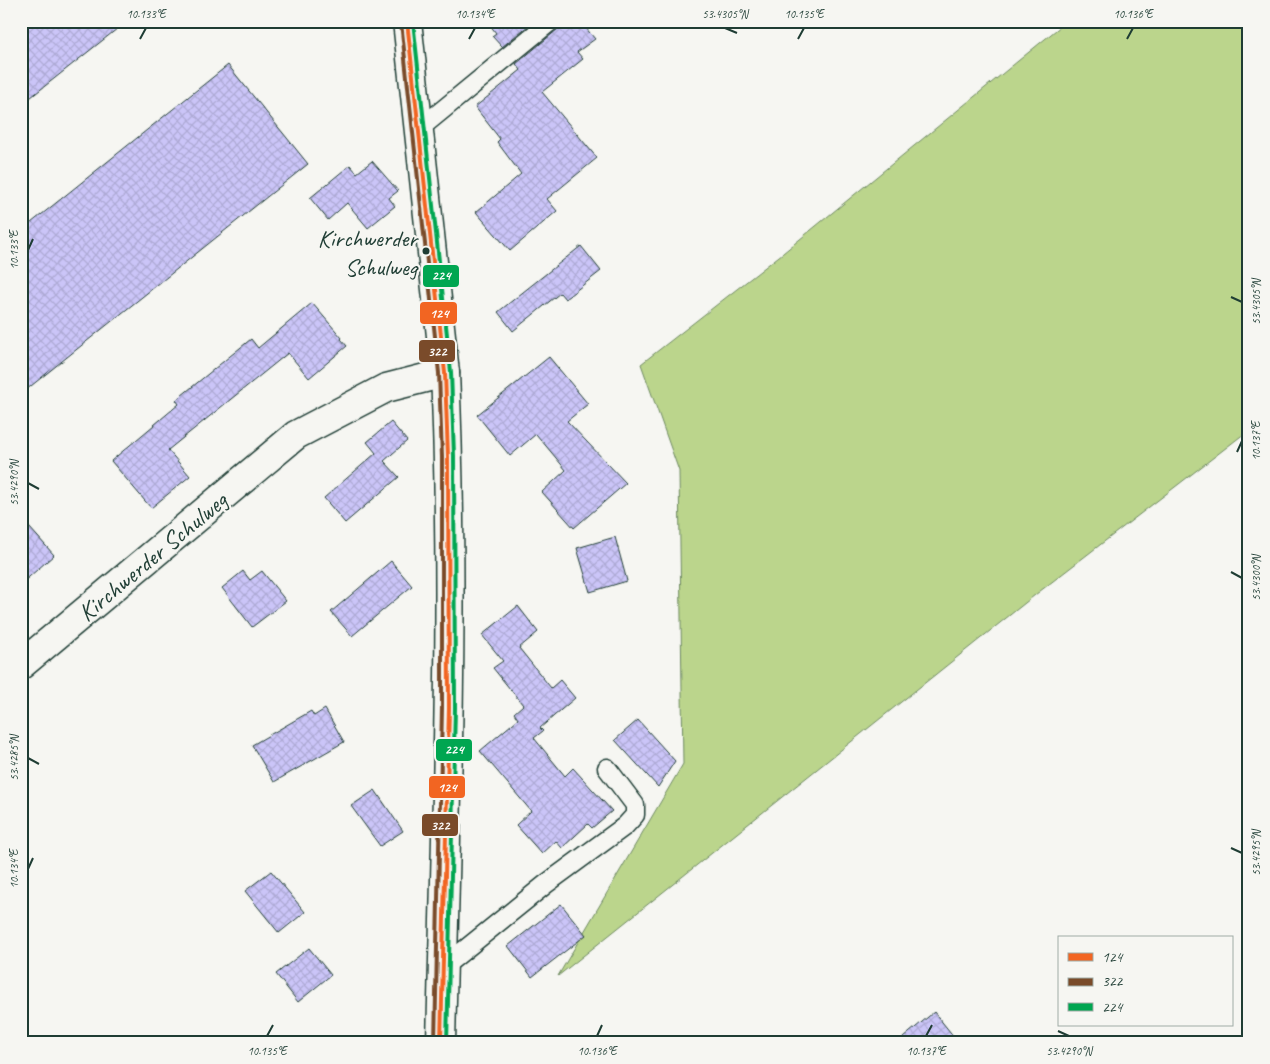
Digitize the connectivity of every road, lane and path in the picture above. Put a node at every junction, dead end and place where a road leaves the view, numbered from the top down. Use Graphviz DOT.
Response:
graph roads {
  1 [pos="406,21"];
  2 [pos="551,21"];
  3 [pos="418,130"];
  4 [pos="444,373"];
  5 [pos="21,665"];
  6 [pos="607,768"];
  7 [pos="442,968"];
  8 [pos="441,1043"];
  1 -- 3 [label="street"];
  2 -- 3 [label="lane"];
  3 -- 4 [label="street"];
  4 -- 5 [label="street, Kirchwerder Schulweg"];
  4 -- 7 [label="street"];
  6 -- 7 [label="lane"];
  7 -- 8 [label="street"];
}
